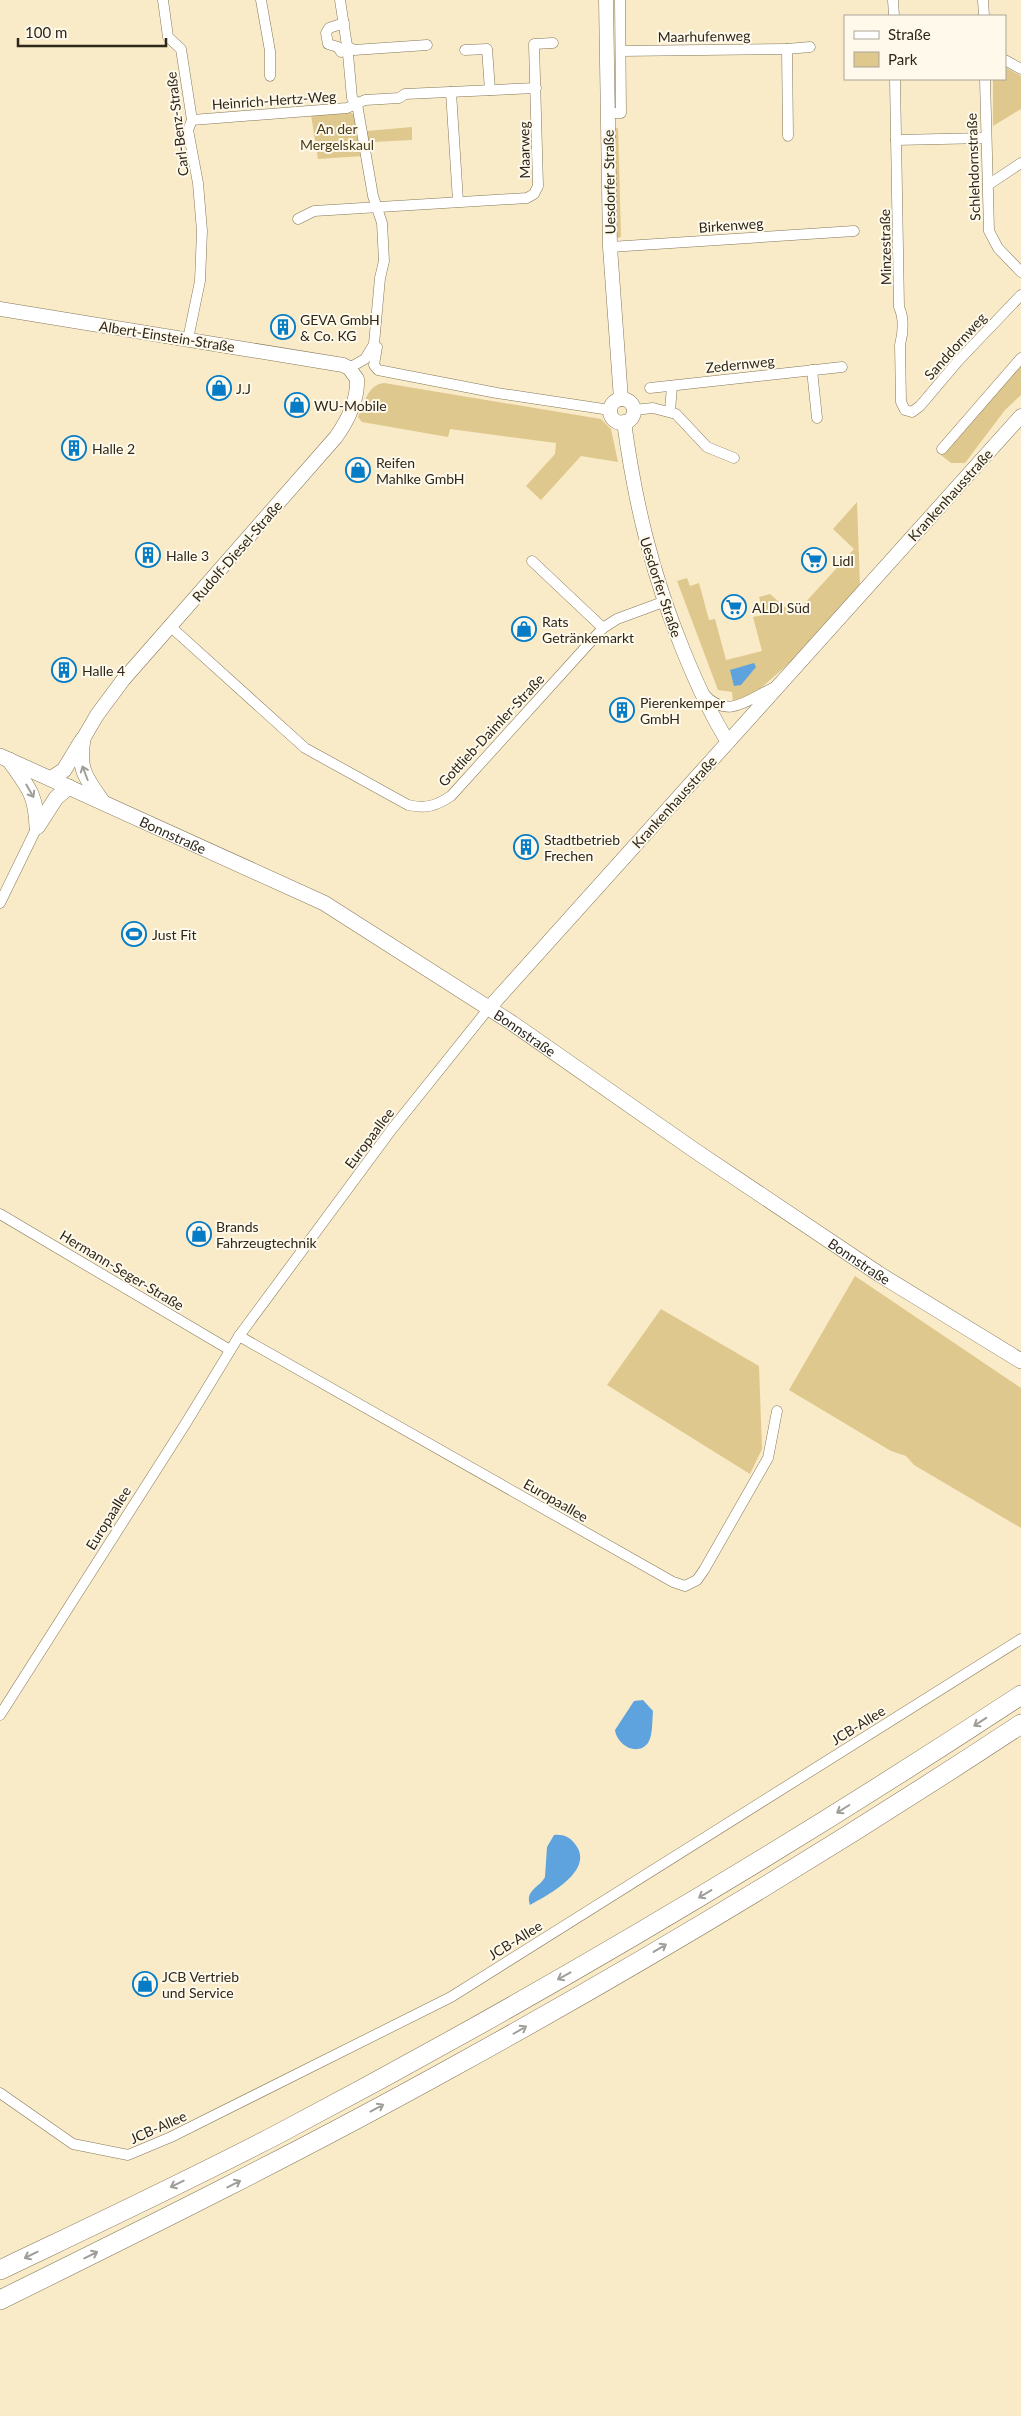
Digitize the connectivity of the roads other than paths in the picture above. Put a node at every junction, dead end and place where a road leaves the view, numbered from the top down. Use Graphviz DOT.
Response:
graph roads {
  1 [pos="163,0"];
  2 [pos="261,0"];
  3 [pos="340,0"];
  4 [pos="606,0"];
  5 [pos="620,0"];
  6 [pos="893,0"];
  7 [pos="983,0"];
  8 [pos="894,15"];
  9 [pos="984,15"];
  10 [pos="344,23"];
  11 [pos="553,42"];
  12 [pos="427,45"];
  13 [pos="810,47"];
  14 [pos="787,49"];
  15 [pos="348,50"];
  16 [pos="465,50"];
  17 [pos="621,51"];
  18 [pos="1006,61"];
  19 [pos="1021,69"];
  20 [pos="270,76"];
  21 [pos="895,80"];
  22 [pos="985,80"];
  23 [pos="536,88"];
  24 [pos="490,90"];
  25 [pos="451,92"];
  26 [pos="357,104"];
  27 [pos="608,113"];
  28 [pos="192,120"];
  29 [pos="788,136"];
  30 [pos="986,138"];
  31 [pos="896,140"];
  32 [pos="1021,163"];
  33 [pos="988,185"];
  34 [pos="458,201"];
  35 [pos="376,206"];
  36 [pos="298,219"];
  37 [pos="854,231"];
  38 [pos="610,246"];
  39 [pos="1021,272"];
  40 [pos="1021,295"];
  41 [pos="0,309"];
  42 [pos="188,339"];
  43 [pos="374,344"];
  44 [pos="1021,358"];
  45 [pos="842,367"];
  46 [pos="349,368"];
  47 [pos="812,370"];
  48 [pos="672,386"];
  49 [pos="650,388"];
  50 [pos="621,399"];
  51 [pos="610,410"];
  52 [pos="633,410"];
  53 [pos="670,411"];
  54 [pos="907,412"];
  55 [pos="1021,416"];
  56 [pos="817,418"];
  57 [pos="624,422"];
  58 [pos="942,449"];
  59 [pos="734,458"];
  60 [pos="532,562"];
  61 [pos="663,602"];
  62 [pos="171,627"];
  63 [pos="603,628"];
  64 [pos="779,686"];
  65 [pos="698,687"];
  66 [pos="83,739"];
  67 [pos="728,742"];
  68 [pos="4,758"];
  69 [pos="52,778"];
  70 [pos="69,787"];
  71 [pos="103,802"];
  72 [pos="37,827"];
  73 [pos="0,902"];
  74 [pos="489,1008"];
  75 [pos="0,1214"];
  76 [pos="239,1336"];
  77 [pos="230,1350"];
  78 [pos="1021,1361"];
  79 [pos="777,1411"];
  80 [pos="1021,1639"];
  81 [pos="1021,1695"];
  82 [pos="0,1715"];
  83 [pos="1021,1724"];
  84 [pos="0,2092"];
  85 [pos="0,2270"];
  86 [pos="0,2300"];
  1 -- 28 [label="street, Carl-Benz-Straße"];
  2 -- 20 [label="street"];
  3 -- 10 [label="street"];
  4 -- 27 [label="street, Uesdorfer Straße"];
  5 -- 17 [label="street, Uesdorfer Straße"];
  6 -- 8 [label="street"];
  7 -- 9 [label="street"];
  10 -- 15 [label="street"];
  10 -- 15 [label="street"];
  11 -- 23 [label="street, Maarweg"];
  12 -- 15 [label="street"];
  13 -- 14 [label="street, Maarhufenweg"];
  14 -- 17 [label="street, Maarhufenweg"];
  14 -- 29 [label="street"];
  15 -- 26 [label="street"];
  16 -- 24 [label="street"];
  17 -- 27 [label="street, Uesdorfer Straße"];
  18 -- 19 [label="street"];
  21 -- 31 [label="street, Minzestraße"];
  22 -- 30 [label="street, Schlehdornstraße"];
  23 -- 24 [label="street"];
  23 -- 34 [label="street, Maarweg"];
  24 -- 25 [label="street"];
  25 -- 26 [label="street"];
  25 -- 34 [label="street"];
  26 -- 28 [label="street, Heinrich-Hertz-Weg"];
  26 -- 35 [label="street"];
  27 -- 38 [label="street, Uesdorfer Straße"];
  28 -- 42 [label="street, Carl-Benz-Straße"];
  30 -- 31 [label="street"];
  30 -- 33 [label="street, Schlehdornstraße"];
  31 -- 54 [label="street, Minzestraße"];
  32 -- 33 [label="street"];
  33 -- 39 [label="street, Schlehdornstraße"];
  34 -- 35 [label="street, Maarweg"];
  35 -- 36 [label="street"];
  35 -- 43 [label="street"];
  37 -- 38 [label="street, Birkenweg"];
  38 -- 50 [label="street, Uesdorfer Straße"];
  40 -- 54 [label="street, Sanddornweg"];
  41 -- 42 [label="street, Albert-Einstein-Straße"];
  42 -- 46 [label="street, Albert-Einstein-Straße"];
  43 -- 46 [label="street"];
  43 -- 51 [label="street"];
  44 -- 58 [label="street"];
  45 -- 47 [label="street, Zedernweg"];
  46 -- 62 [label="street, Rudolf-Diesel-Straße"];
  47 -- 48 [label="street, Zedernweg"];
  47 -- 56 [label="street"];
  48 -- 49 [label="street, Zedernweg"];
  48 -- 53 [label="street"];
  50 -- 51 [label="street"];
  50 -- 52 [label="street"];
  51 -- 57 [label="street"];
  52 -- 53 [label="street"];
  52 -- 57 [label="street"];
  53 -- 59 [label="street"];
  55 -- 64 [label="street, Krankenhausstraße"];
  57 -- 61 [label="street, Uesdorfer Straße"];
  60 -- 63 [label="street"];
  61 -- 63 [label="street, Gottlieb-Daimler-Straße"];
  61 -- 65 [label="street, Uesdorfer Straße"];
  62 -- 63 [label="street, Gottlieb-Daimler-Straße"];
  62 -- 66 [label="street, Rudolf-Diesel-Straße"];
  64 -- 65 [label="street, Krankenhausstraße"];
  64 -- 67 [label="street, Krankenhausstraße"];
  65 -- 67 [label="street, Uesdorfer Straße"];
  66 -- 69 [label="main road"];
  71 -- 66 [label="main road, one-way"];
  67 -- 74 [label="street, Krankenhausstraße"];
  68 -- 69 [label="main road, Bonnstraße"];
  68 -- 72 [label="main road, one-way"];
  69 -- 70 [label="main road, Bonnstraße"];
  70 -- 71 [label="main road, Bonnstraße"];
  70 -- 72 [label="main road"];
  71 -- 74 [label="main road, Bonnstraße"];
  72 -- 73 [label="street"];
  74 -- 76 [label="street, Europaallee"];
  74 -- 78 [label="main road, Bonnstraße"];
  75 -- 77 [label="street, Hermann-Seger-Straße"];
  76 -- 77 [label="street, Europaallee"];
  76 -- 79 [label="street, Europaallee"];
  77 -- 82 [label="street, Europaallee"];
  80 -- 84 [label="street, JCB-Allee"];
  81 -- 85 [label="highway, one-way"];
  86 -- 83 [label="highway, one-way"];
}
